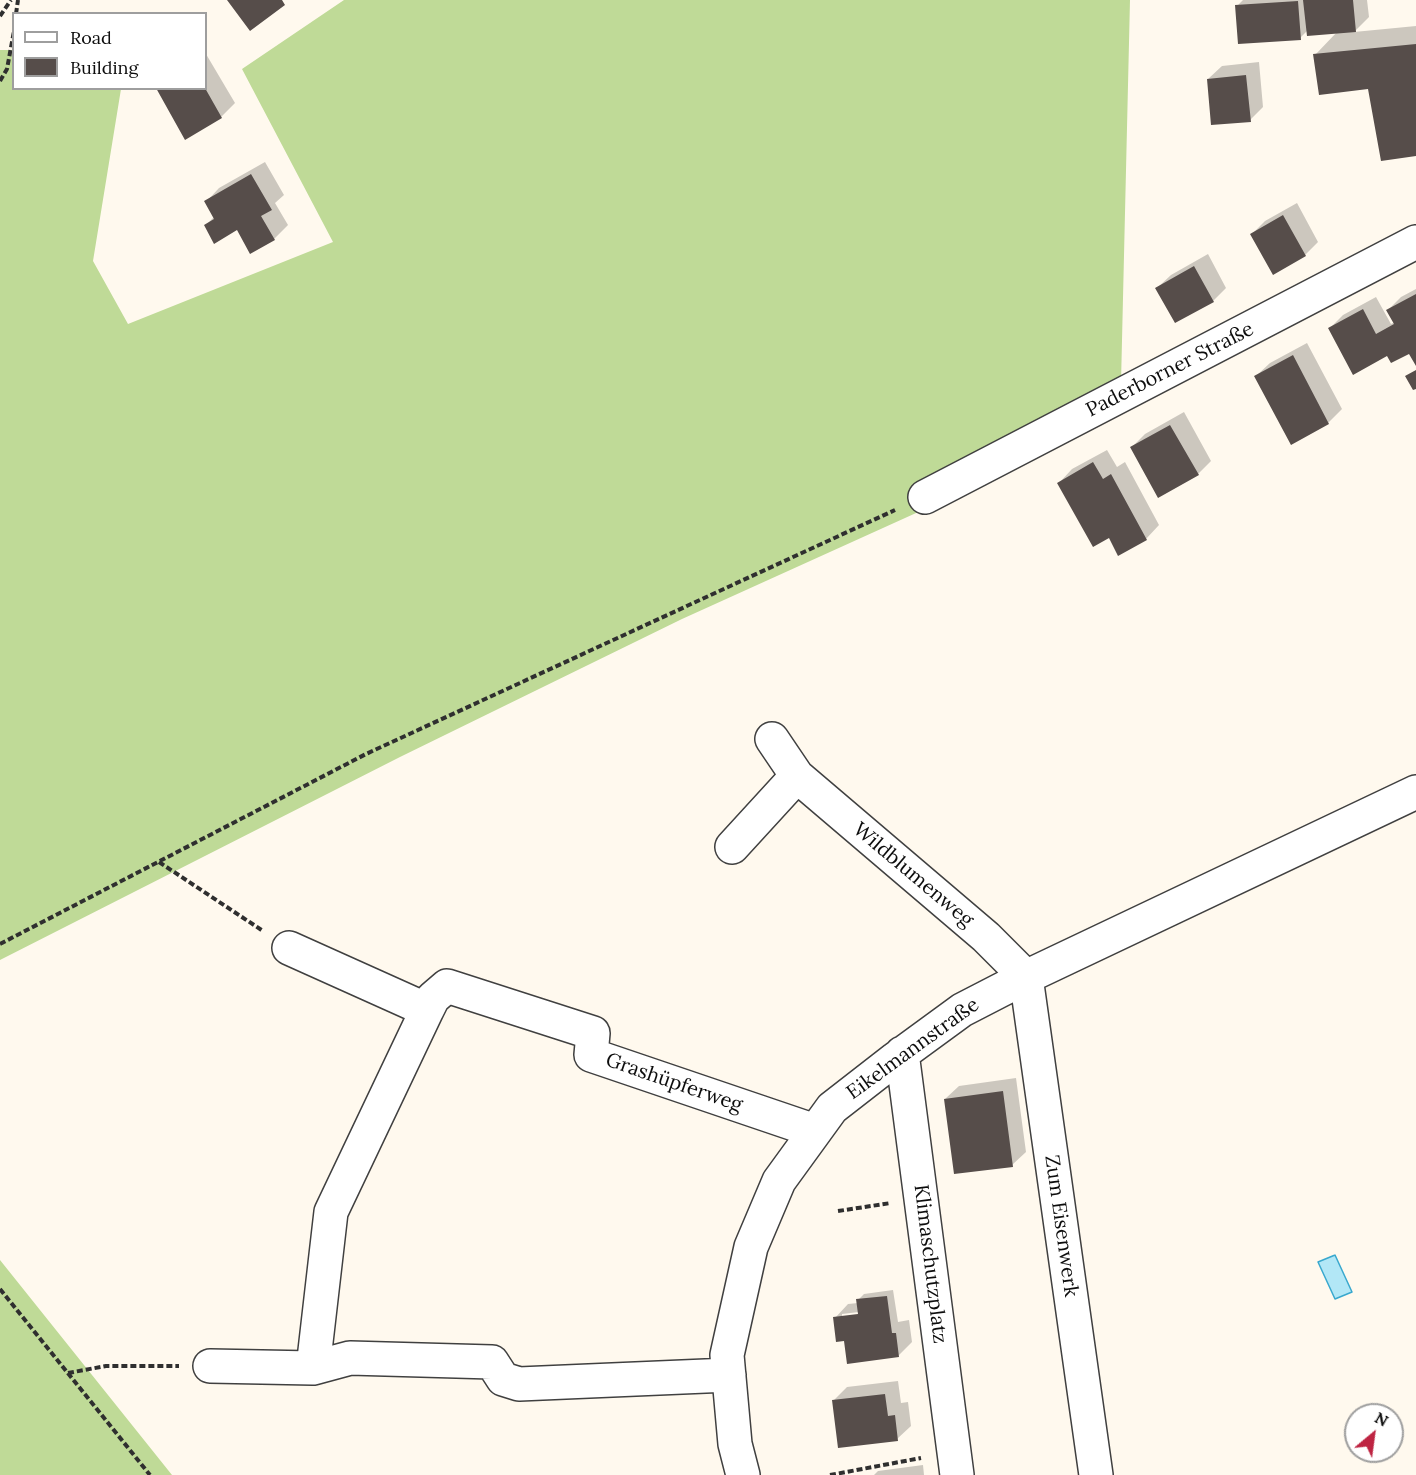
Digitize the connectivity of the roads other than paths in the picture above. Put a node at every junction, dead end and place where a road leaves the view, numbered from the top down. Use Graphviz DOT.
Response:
graph roads {
  1 [pos="1416,242"];
  2 [pos="924,497"];
  3 [pos="772,739"];
  4 [pos="797,776"];
  5 [pos="1416,792"];
  6 [pos="732,847"];
  7 [pos="289,948"];
  8 [pos="1026,977"];
  9 [pos="427,1010"];
  10 [pos="902,1053"];
  11 [pos="815,1131"];
  12 [pos="210,1366"];
  13 [pos="313,1368"];
  14 [pos="729,1375"];
  15 [pos="956,1463"];
  16 [pos="743,1475"];
  17 [pos="1096,1475"];
  1 -- 2 [label="street, Paderborner Straße"];
  3 -- 4 [label="street, Wildblumenweg"];
  4 -- 6 [label="street"];
  4 -- 8 [label="street, Wildblumenweg"];
  5 -- 8 [label="street, Eikelmannstraße"];
  7 -- 9 [label="street"];
  8 -- 10 [label="street, Eikelmannstraße"];
  8 -- 17 [label="street, Zum Eisenwerk"];
  9 -- 11 [label="street, Grashüpferweg"];
  9 -- 13 [label="street, Grashüpferweg"];
  10 -- 11 [label="street, Eikelmannstraße"];
  10 -- 15 [label="street, Klimaschutzplatz"];
  11 -- 14 [label="street, Eikelmannstraße"];
  12 -- 13 [label="street"];
  13 -- 14 [label="street"];
  14 -- 16 [label="street, Eikelmannstraße"];
}
